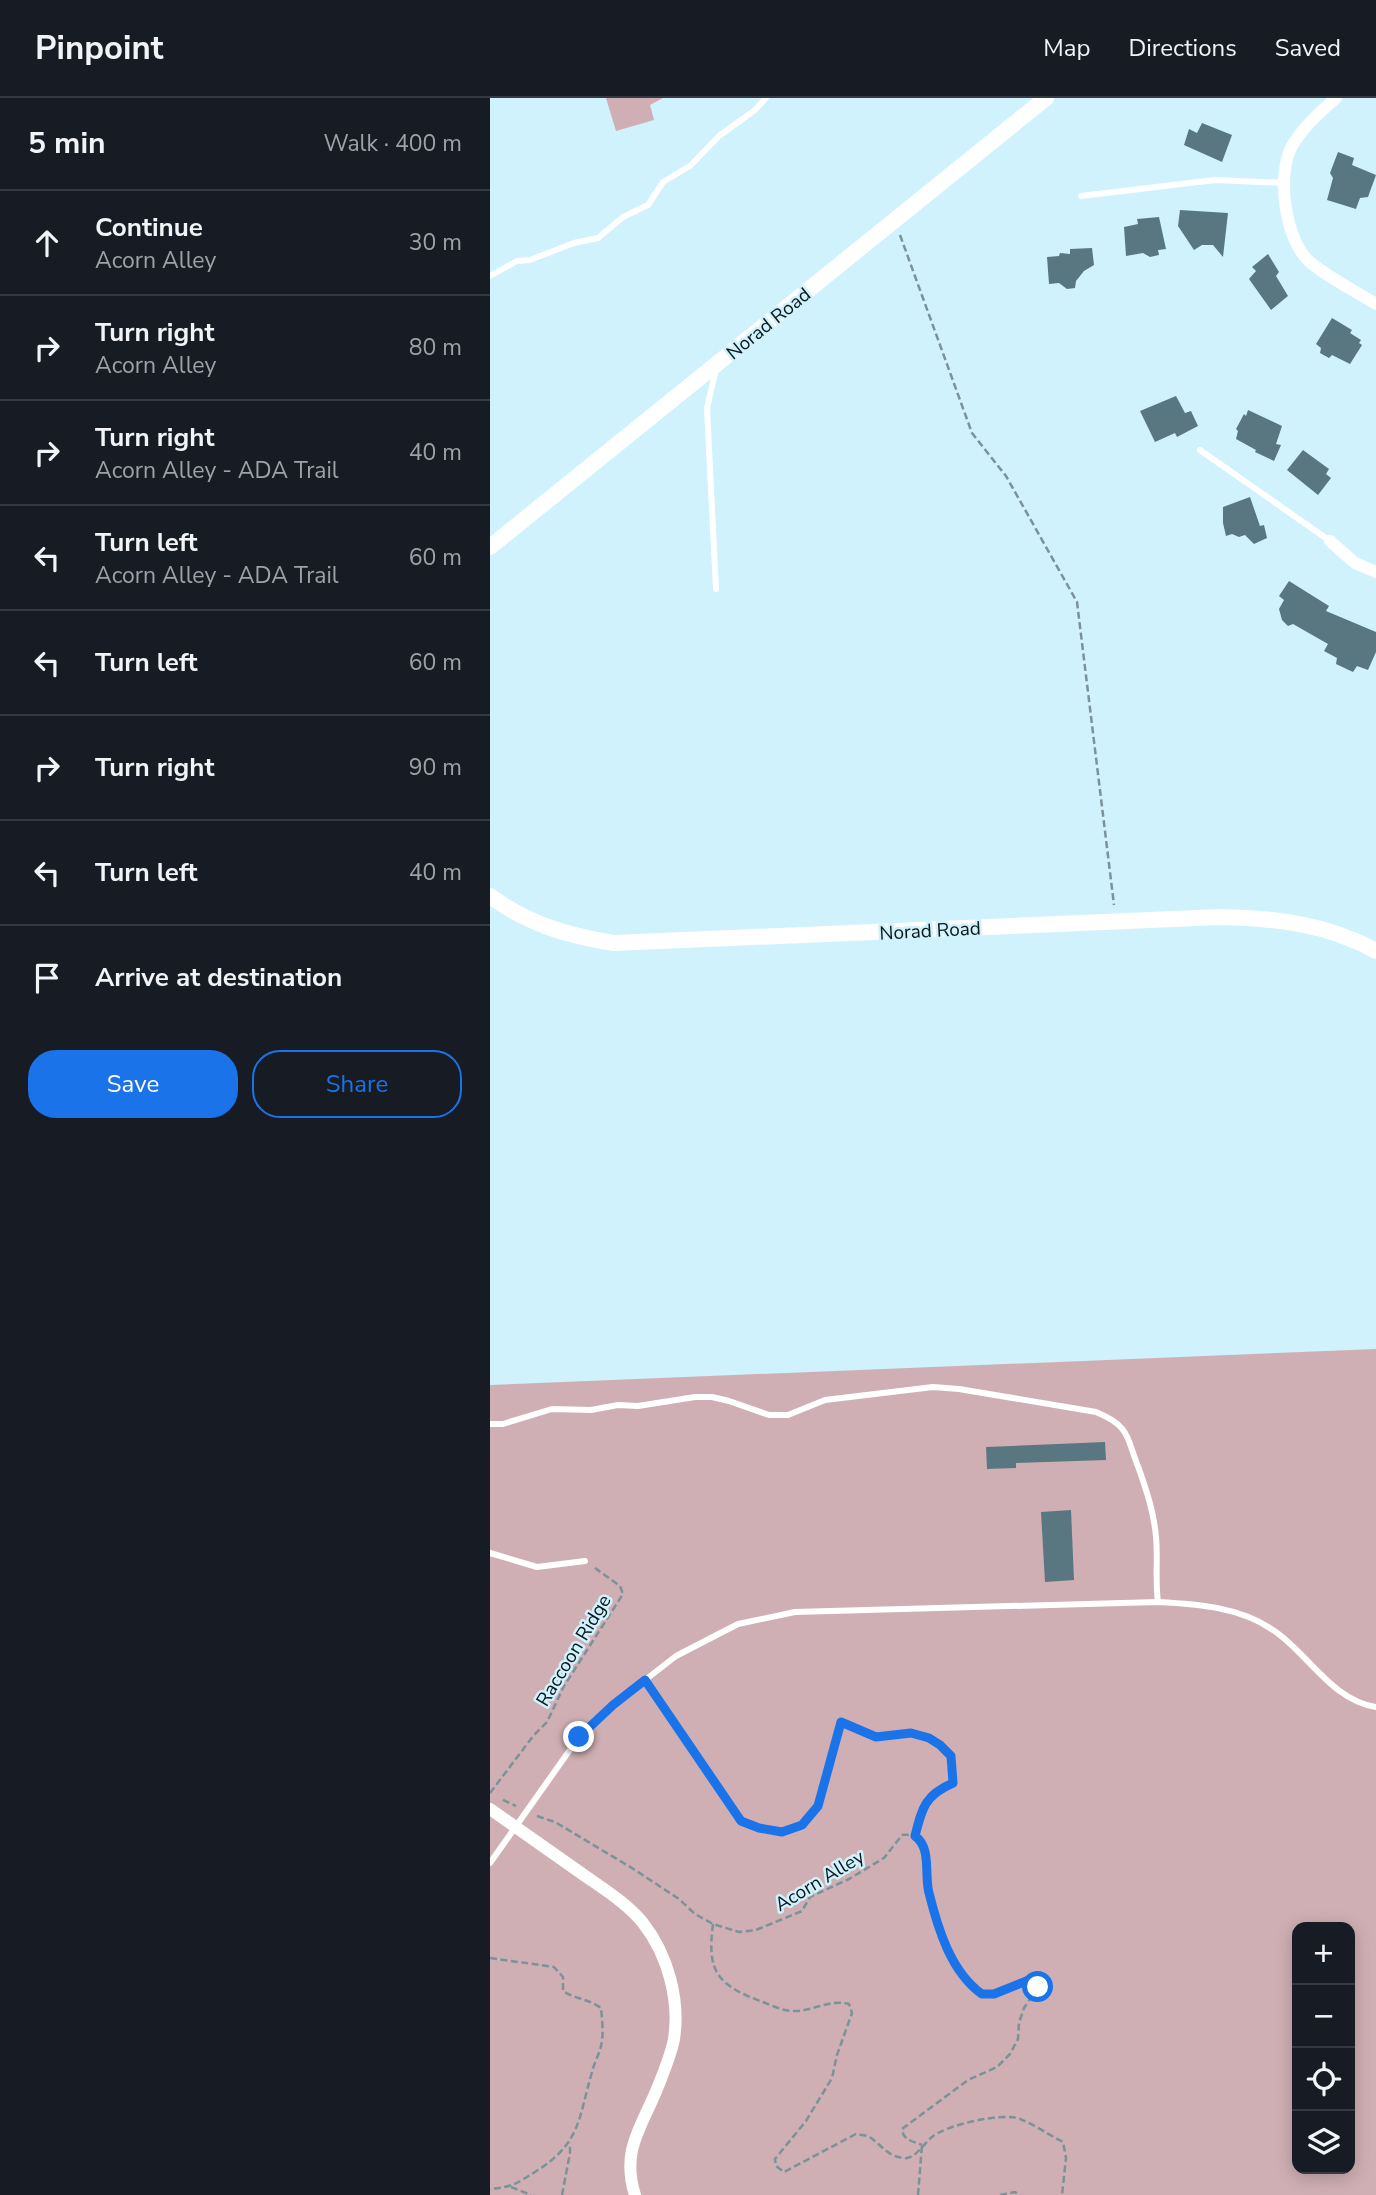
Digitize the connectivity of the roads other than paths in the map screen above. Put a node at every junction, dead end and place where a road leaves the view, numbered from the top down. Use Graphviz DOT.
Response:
graph roads {
  1 [pos="766,98"];
  2 [pos="1046,98"];
  3 [pos="1336,98"];
  4 [pos="1285,183"];
  5 [pos="1081,196"];
  6 [pos="490,276"];
  7 [pos="1376,304"];
  8 [pos="718,363"];
  9 [pos="1200,450"];
  10 [pos="1329,541"];
  11 [pos="490,547"];
  12 [pos="1376,572"];
  13 [pos="716,589"];
  14 [pos="490,896"];
  15 [pos="1376,951"];
  16 [pos="490,1424"];
  17 [pos="490,1553"];
  18 [pos="585,1561"];
  19 [pos="1158,1602"];
  20 [pos="645,1680"];
  21 [pos="1376,1707"];
  22 [pos="841,1722"];
  23 [pos="490,1809"];
  24 [pos="515,1827"];
  25 [pos="490,1863"];
  26 [pos="635,2195"];
  1 -- 6 [label="lane"];
  2 -- 8 [label="street, Norad Road"];
  3 -- 4 [label="street"];
  4 -- 5 [label="lane"];
  4 -- 7 [label="street"];
  8 -- 11 [label="street, Norad Road"];
  8 -- 13 [label="lane"];
  9 -- 10 [label="lane"];
  10 -- 12 [label="street"];
  14 -- 15 [label="street, Norad Road"];
  16 -- 19 [label="lane"];
  17 -- 18 [label="lane"];
  19 -- 20 [label="lane"];
  19 -- 21 [label="lane"];
  20 -- 22 [label="lane"];
  20 -- 24 [label="lane"];
  23 -- 24 [label="street"];
  24 -- 25 [label="lane"];
  24 -- 26 [label="street"];
}
